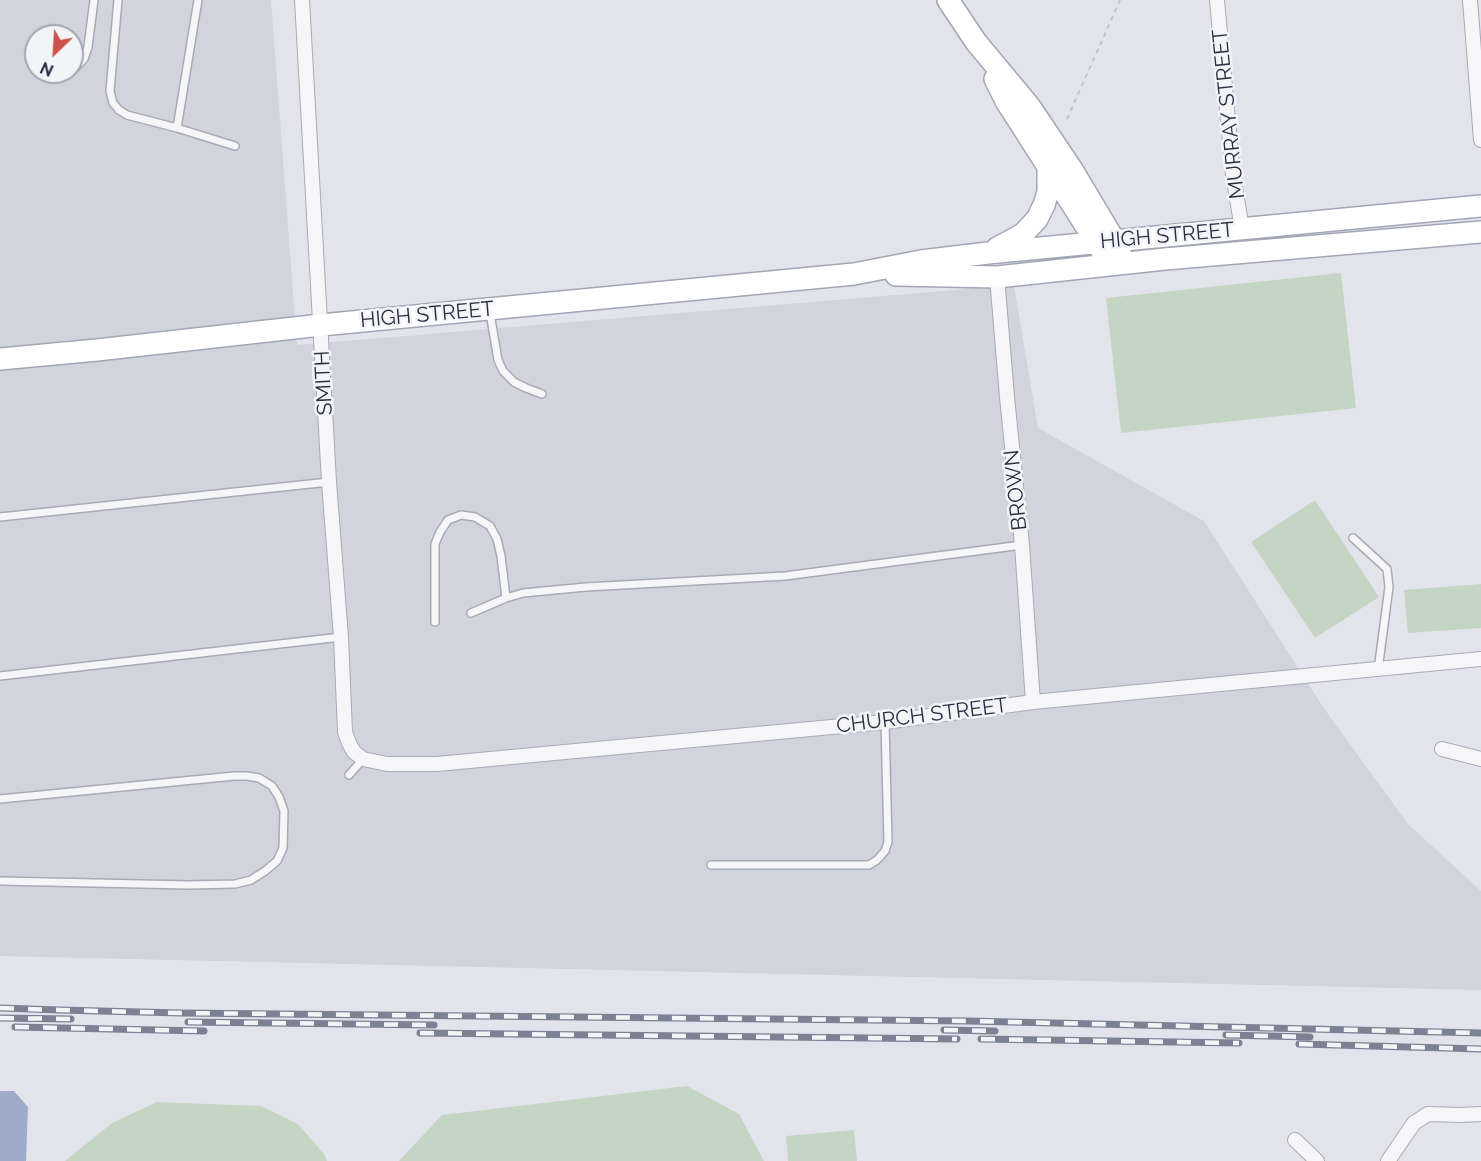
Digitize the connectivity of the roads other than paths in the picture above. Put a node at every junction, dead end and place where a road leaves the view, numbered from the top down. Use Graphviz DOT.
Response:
graph roads {
  1 [pos="94,0"];
  2 [pos="118,0"];
  3 [pos="198,0"];
  4 [pos="302,0"];
  5 [pos="948,0"];
  6 [pos="1217,0"];
  7 [pos="1470,0"];
  8 [pos="976,42"];
  9 [pos="84,60"];
  10 [pos="177,128"];
  11 [pos="1481,140"];
  12 [pos="235,146"];
  13 [pos="1048,166"];
  14 [pos="1481,206"];
  15 [pos="1242,229"];
  16 [pos="1481,232"];
  17 [pos="1105,242"];
  18 [pos="988,253"];
  19 [pos="1119,264"];
  20 [pos="854,274"];
  21 [pos="997,277"];
  22 [pos="489,309"];
  23 [pos="321,325"];
  24 [pos="0,358"];
  25 [pos="542,393"];
  26 [pos="329,482"];
  27 [pos="0,517"];
  28 [pos="1353,538"];
  29 [pos="1022,545"];
  30 [pos="506,598"];
  31 [pos="471,613"];
  32 [pos="435,622"];
  33 [pos="341,637"];
  34 [pos="1481,659"];
  35 [pos="1378,670"];
  36 [pos="0,676"];
  37 [pos="1033,702"];
  38 [pos="885,722"];
  39 [pos="1442,749"];
  40 [pos="363,759"];
  41 [pos="1481,759"];
  42 [pos="349,775"];
  43 [pos="0,799"];
  44 [pos="711,865"];
  45 [pos="0,881"];
  46 [pos="1481,1114"];
  47 [pos="1295,1140"];
  48 [pos="1317,1161"];
  49 [pos="1389,1161"];
  1 -- 9 [label="lane"];
  2 -- 10 [label="lane"];
  3 -- 10 [label="lane"];
  4 -- 23 [label="street, SMITH"];
  5 -- 8 [label="main road"];
  6 -- 15 [label="street, MURRAY STREET"];
  7 -- 11 [label="street"];
  8 -- 13 [label="main road"];
  8 -- 17 [label="main road"];
  10 -- 12 [label="lane"];
  13 -- 17 [label="main road"];
  13 -- 18 [label="main road"];
  14 -- 15 [label="main road, HIGH STREET"];
  15 -- 17 [label="main road, HIGH STREET"];
  16 -- 19 [label="main road, HIGH STREET"];
  17 -- 18 [label="main road, HIGH STREET"];
  17 -- 19 [label="main road"];
  18 -- 20 [label="main road, HIGH STREET"];
  19 -- 21 [label="main road, HIGH STREET"];
  20 -- 21 [label="main road, HIGH STREET"];
  20 -- 22 [label="main road, HIGH STREET"];
  21 -- 29 [label="street, BROWN"];
  22 -- 23 [label="main road, HIGH STREET"];
  22 -- 25 [label="lane"];
  23 -- 24 [label="main road, HIGH STREET"];
  23 -- 26 [label="street, SMITH"];
  26 -- 27 [label="lane"];
  26 -- 33 [label="street, SMITH"];
  28 -- 35 [label="lane"];
  29 -- 30 [label="lane"];
  29 -- 37 [label="street, BROWN"];
  30 -- 31 [label="lane"];
  30 -- 32 [label="lane"];
  33 -- 36 [label="lane"];
  33 -- 40 [label="street, SMITH"];
  34 -- 35 [label="street, CHURCH STREET"];
  35 -- 37 [label="street, CHURCH STREET"];
  37 -- 38 [label="street, CHURCH STREET"];
  38 -- 40 [label="street, CHURCH STREET"];
  38 -- 44 [label="lane"];
  39 -- 41 [label="street"];
  40 -- 42 [label="lane"];
  43 -- 45 [label="lane"];
  46 -- 49 [label="street"];
  47 -- 48 [label="street"];
}
